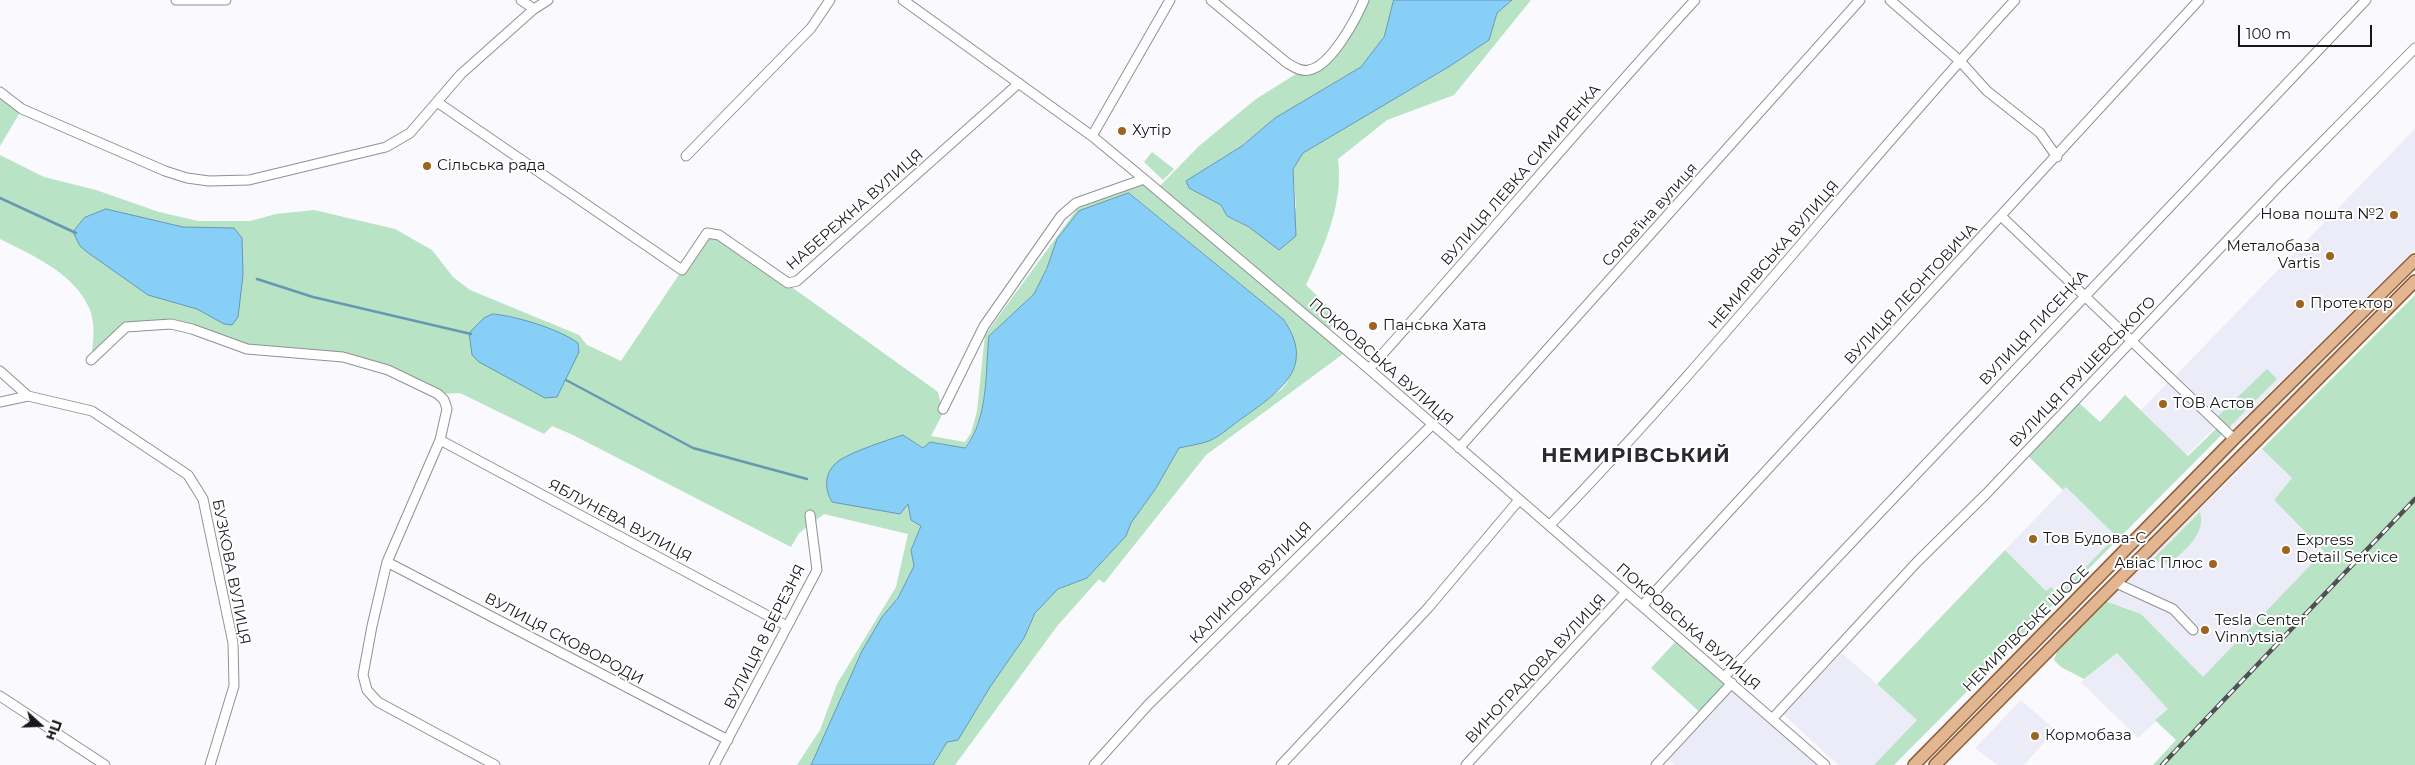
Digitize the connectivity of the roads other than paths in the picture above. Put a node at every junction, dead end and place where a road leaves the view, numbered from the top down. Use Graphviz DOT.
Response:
graph roads {
  1 [pos="176,0"];
  2 [pos="226,0"];
  3 [pos="521,0"];
  4 [pos="548,0"];
  5 [pos="830,0"];
  6 [pos="1170,0"];
  7 [pos="1210,0"];
  8 [pos="1364,0"];
  9 [pos="1695,0"];
  10 [pos="1860,0"];
  11 [pos="1890,0"];
  12 [pos="2016,0"];
  13 [pos="2199,0"];
  14 [pos="2366,0"];
  15 [pos="910,2"];
  16 [pos="534,9"];
  17 [pos="2415,48"];
  18 [pos="1960,61"];
  19 [pos="1019,83"];
  20 [pos="0,92"];
  21 [pos="438,102"];
  22 [pos="1092,136"];
  23 [pos="686,156"];
  24 [pos="2056,157"];
  25 [pos="1144,179"];
  26 [pos="2001,216"];
  27 [pos="2415,260"];
  28 [pos="2415,281"];
  29 [pos="2085,294"];
  30 [pos="2132,340"];
  31 [pos="91,360"];
  32 [pos="1369,369"];
  33 [pos="0,371"];
  34 [pos="28,396"];
  35 [pos="0,402"];
  36 [pos="943,409"];
  37 [pos="1432,425"];
  38 [pos="2234,439"];
  39 [pos="440,440"];
  40 [pos="1459,448"];
  41 [pos="1519,500"];
  42 [pos="810,515"];
  43 [pos="1550,525"];
  44 [pos="387,562"];
  45 [pos="2116,583"];
  46 [pos="1626,592"];
  47 [pos="1642,606"];
  48 [pos="787,626"];
  49 [pos="2193,630"];
  50 [pos="1728,680"];
  51 [pos="0,696"];
  52 [pos="1773,718"];
  53 [pos="728,740"];
  54 [pos="105,765"];
  55 [pos="210,765"];
  56 [pos="496,765"];
  57 [pos="714,765"];
  58 [pos="1094,765"];
  59 [pos="1281,765"];
  60 [pos="1466,765"];
  61 [pos="1656,765"];
  62 [pos="1825,765"];
  63 [pos="1914,765"];
  64 [pos="1935,765"];
  1 -- 2 [label="street"];
  3 -- 16 [label="street"];
  4 -- 16 [label="street"];
  5 -- 23 [label="street"];
  6 -- 22 [label="street"];
  7 -- 8 [label="street"];
  9 -- 32 [label="street, ВУЛИЦЯ ЛЕВКА СИМИРЕНКА"];
  10 -- 40 [label="street, Соловʼїна вулиця"];
  11 -- 18 [label="street"];
  12 -- 18 [label="street, НЕМИРІВСЬКА ВУЛИЦЯ"];
  13 -- 24 [label="street, ВУЛИЦЯ ЛЕОНТОВИЧА"];
  14 -- 29 [label="street, ВУЛИЦЯ ЛИСЕНКА"];
  15 -- 19 [label="street, ПОКРОВСЬКА ВУЛИЦЯ"];
  16 -- 21 [label="street"];
  17 -- 30 [label="street, ВУЛИЦЯ ГРУШЕВСЬКОГО"];
  18 -- 24 [label="street"];
  18 -- 43 [label="street, НЕМИРІВСЬКА ВУЛИЦЯ"];
  19 -- 21 [label="street, НАБЕРЕЖНА ВУЛИЦЯ"];
  19 -- 22 [label="street, ПОКРОВСЬКА ВУЛИЦЯ"];
  20 -- 21 [label="street"];
  22 -- 25 [label="street, ПОКРОВСЬКА ВУЛИЦЯ"];
  24 -- 26 [label="street, ВУЛИЦЯ ЛЕОНТОВИЧА"];
  25 -- 32 [label="street, ПОКРОВСЬКА ВУЛИЦЯ"];
  25 -- 36 [label="street"];
  26 -- 29 [label="street"];
  26 -- 47 [label="street, ВУЛИЦЯ ЛЕОНТОВИЧА"];
  27 -- 38 [label="main road, НЕМИРІВСЬКЕ ШОСЕ"];
  28 -- 45 [label="main road, НЕМИРІВСЬКЕ ШОСЕ"];
  29 -- 30 [label="street"];
  29 -- 50 [label="street, ВУЛИЦЯ ЛИСЕНКА"];
  30 -- 38 [label="street"];
  30 -- 52 [label="street, ВУЛИЦЯ ГРУШЕВСЬКОГО"];
  31 -- 39 [label="street"];
  32 -- 37 [label="street, ПОКРОВСЬКА ВУЛИЦЯ"];
  33 -- 34 [label="street"];
  34 -- 35 [label="street, БУЗКОВА ВУЛИЦЯ"];
  34 -- 55 [label="street, БУЗКОВА ВУЛИЦЯ"];
  37 -- 40 [label="street, ПОКРОВСЬКА ВУЛИЦЯ"];
  37 -- 58 [label="street, КАЛИНОВА ВУЛИЦЯ"];
  38 -- 63 [label="main road, НЕМИРІВСЬКЕ ШОСЕ"];
  39 -- 44 [label="street"];
  39 -- 48 [label="street, ЯБЛУНЕВА ВУЛИЦЯ"];
  40 -- 41 [label="street, ПОКРОВСЬКА ВУЛИЦЯ"];
  41 -- 43 [label="street, ПОКРОВСЬКА ВУЛИЦЯ"];
  41 -- 59 [label="street"];
  42 -- 48 [label="street, ВУЛИЦЯ 8 БЕРЕЗНЯ"];
  43 -- 46 [label="street, ПОКРОВСЬКА ВУЛИЦЯ"];
  44 -- 53 [label="street, ВУЛИЦЯ СКОВОРОДИ"];
  44 -- 56 [label="street"];
  45 -- 49 [label="street"];
  45 -- 64 [label="main road, НЕМИРІВСЬКЕ ШОСЕ"];
  46 -- 47 [label="street, ПОКРОВСЬКА ВУЛИЦЯ"];
  46 -- 60 [label="street, ВИНОГРАДОВА ВУЛИЦЯ"];
  47 -- 50 [label="street, ПОКРОВСЬКА ВУЛИЦЯ"];
  48 -- 53 [label="street, ВУЛИЦЯ 8 БЕРЕЗНЯ"];
  50 -- 52 [label="street, ПОКРОВСЬКА ВУЛИЦЯ"];
  50 -- 61 [label="street"];
  51 -- 54 [label="street"];
  52 -- 62 [label="street, ПОКРОВСЬКА ВУЛИЦЯ"];
  53 -- 57 [label="street, ВУЛИЦЯ 8 БЕРЕЗНЯ"];
}
